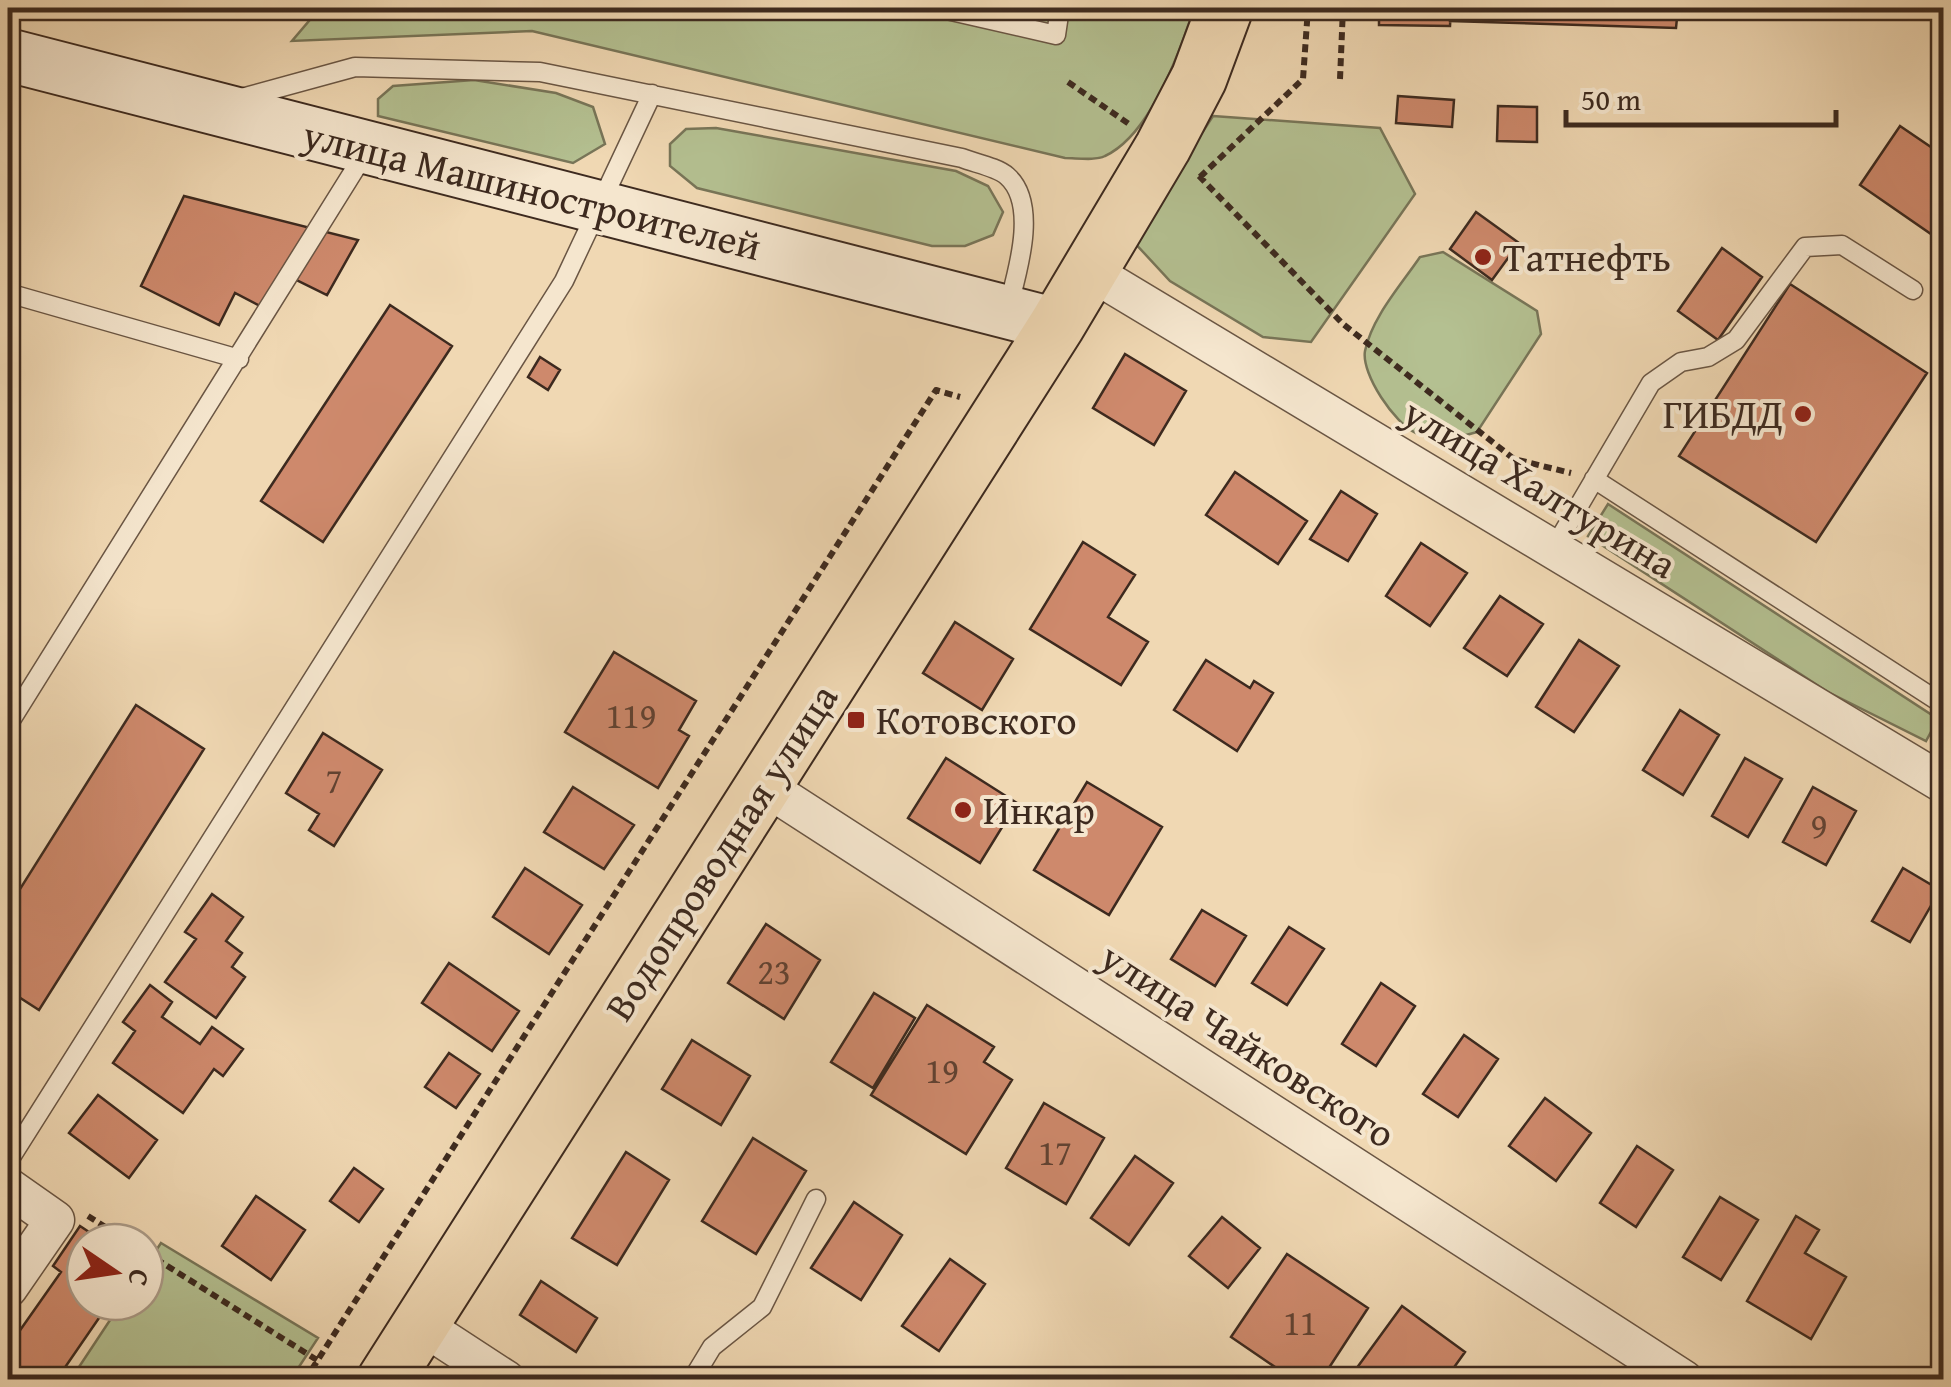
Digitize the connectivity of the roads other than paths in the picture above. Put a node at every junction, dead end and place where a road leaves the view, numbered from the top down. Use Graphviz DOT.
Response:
graph roads {
  1 [pos="938,8"];
  2 [pos="1060,8"];
  3 [pos="1225,8"];
  4 [pos="8,55"];
  5 [pos="652,94"];
  6 [pos="209,107"];
  7 [pos="368,148"];
  8 [pos="598,206"];
  9 [pos="1090,270"];
  10 [pos="1913,290"];
  11 [pos="8,293"];
  12 [pos="1032,319"];
  13 [pos="238,359"];
  14 [pos="1594,480"];
  15 [pos="1554,548"];
  16 [pos="1944,706"];
  17 [pos="8,725"];
  18 [pos="1940,774"];
  19 [pos="764,786"];
  20 [pos="8,1162"];
  21 [pos="8,1187"];
  22 [pos="816,1199"];
  23 [pos="8,1288"];
  24 [pos="420,1324"];
  25 [pos="384,1380"];
  26 [pos="506,1380"];
  27 [pos="692,1380"];
  28 [pos="1684,1380"];
  1 -- 2 [label="lane"];
  3 -- 9 [label="main road, Водопроводная улица"];
  4 -- 6 [label="main road, улица Машиностроителей"];
  5 -- 6 [label="lane"];
  5 -- 8 [label="lane"];
  5 -- 12 [label="lane"];
  6 -- 7 [label="main road, улица Машиностроителей"];
  7 -- 8 [label="main road, улица Машиностроителей"];
  7 -- 13 [label="lane"];
  8 -- 12 [label="main road, улица Машиностроителей"];
  8 -- 20 [label="lane"];
  9 -- 12 [label="main road, Водопроводная улица"];
  9 -- 15 [label="street, улица Халтурина"];
  10 -- 14 [label="lane"];
  11 -- 13 [label="lane"];
  12 -- 19 [label="main road, Водопроводная улица"];
  13 -- 17 [label="lane"];
  14 -- 15 [label="lane"];
  14 -- 16 [label="lane"];
  15 -- 18 [label="street, улица Халтурина"];
  19 -- 24 [label="main road, Водопроводная улица"];
  19 -- 28 [label="street, улица Чайковского"];
  21 -- 23 [label="street"];
  22 -- 27 [label="lane"];
  24 -- 25 [label="main road, Водопроводная улица"];
  24 -- 26 [label="street"];
}
